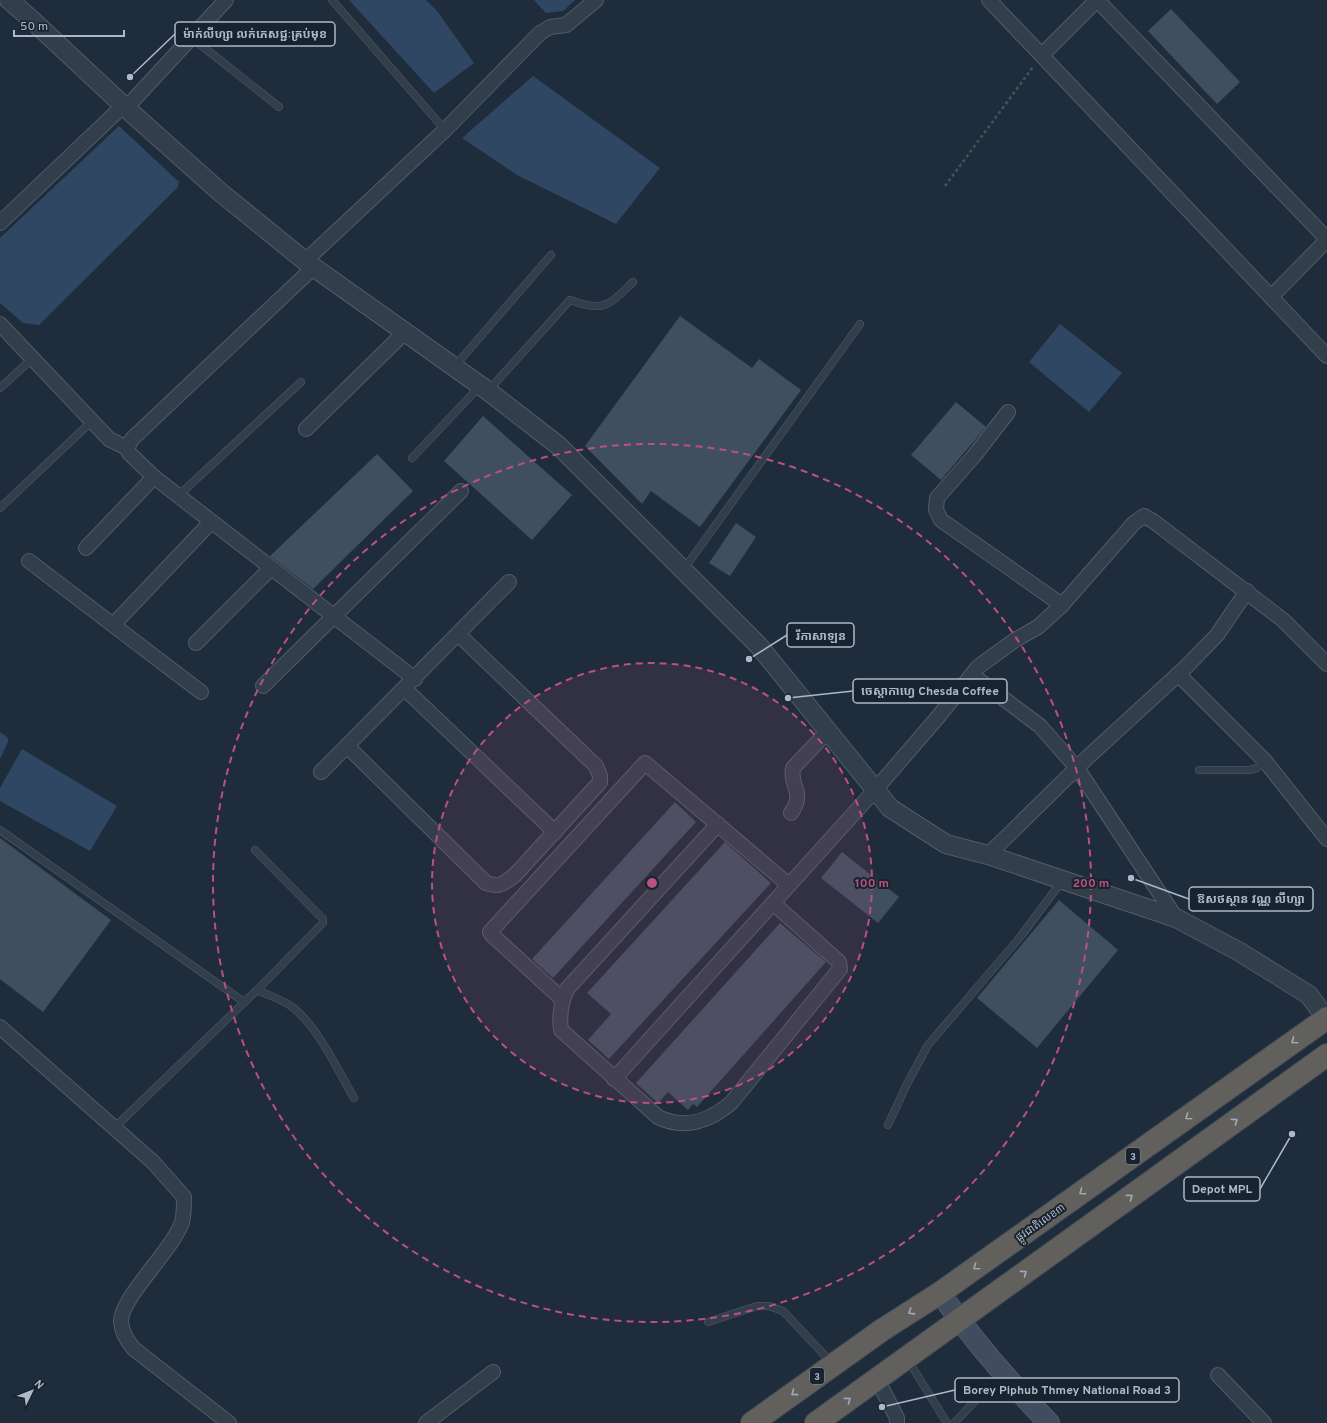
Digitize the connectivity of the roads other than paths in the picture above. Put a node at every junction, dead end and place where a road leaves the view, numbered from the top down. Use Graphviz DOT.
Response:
graph roads {
  1 [pos="9,0"];
  2 [pos="226,0"];
  3 [pos="332,0"];
  4 [pos="596,0"];
  5 [pos="988,0"];
  6 [pos="1097,0"];
  7 [pos="192,38"];
  8 [pos="1042,55"];
  9 [pos="124,107"];
  10 [pos="279,107"];
  11 [pos="445,130"];
  12 [pos="0,223"];
  13 [pos="1327,240"];
  14 [pos="551,255"];
  15 [pos="309,264"];
  16 [pos="633,282"];
  17 [pos="1271,297"];
  18 [pos="0,324"];
  19 [pos="860,324"];
  20 [pos="405,332"];
  21 [pos="1327,356"];
  22 [pos="33,358"];
  23 [pos="453,367"];
  24 [pos="301,382"];
  25 [pos="0,388"];
  26 [pos="484,389"];
  27 [pos="1008,412"];
  28 [pos="92,421"];
  29 [pos="306,429"];
  30 [pos="127,448"];
  31 [pos="412,458"];
  32 [pos="154,477"];
  33 [pos="461,491"];
  34 [pos="178,496"];
  35 [pos="0,508"];
  36 [pos="211,522"];
  37 [pos="86,548"];
  38 [pos="28,562"];
  39 [pos="271,568"];
  40 [pos="683,571"];
  41 [pos="509,582"];
  42 [pos="1247,591"];
  43 [pos="1062,605"];
  44 [pos="334,616"];
  45 [pos="113,625"];
  46 [pos="458,634"];
  47 [pos="196,643"];
  48 [pos="1327,664"];
  49 [pos="1178,674"];
  50 [pos="972,675"];
  51 [pos="415,679"];
  52 [pos="263,686"];
  53 [pos="405,689"];
  54 [pos="201,692"];
  55 [pos="828,731"];
  56 [pos="347,746"];
  57 [pos="1265,762"];
  58 [pos="1077,768"];
  59 [pos="1199,770"];
  60 [pos="321,772"];
  61 [pos="875,790"];
  62 [pos="791,813"];
  63 [pos="718,824"];
  64 [pos="0,830"];
  65 [pos="555,832"];
  66 [pos="1327,839"];
  67 [pos="255,850"];
  68 [pos="988,855"];
  69 [pos="1062,881"];
  70 [pos="789,885"];
  71 [pos="773,903"];
  72 [pos="1176,918"];
  73 [pos="257,990"];
  74 [pos="562,999"];
  75 [pos="244,1002"];
  76 [pos="1327,1019"];
  77 [pos="0,1027"];
  78 [pos="1327,1055"];
  79 [pos="614,1079"];
  80 [pos="354,1098"];
  81 [pos="888,1125"];
  82 [pos="114,1128"];
  83 [pos="940,1293"];
  84 [pos="959,1321"];
  85 [pos="708,1322"];
  86 [pos="907,1358"];
  87 [pos="834,1364"];
  88 [pos="493,1372"];
  89 [pos="1001,1373"];
  90 [pos="1218,1375"];
  91 [pos="877,1379"];
  92 [pos="229,1423"];
  93 [pos="426,1423"];
  94 [pos="752,1423"];
  95 [pos="816,1423"];
  96 [pos="897,1423"];
  97 [pos="947,1423"];
  98 [pos="954,1423"];
  99 [pos="1049,1423"];
  100 [pos="1264,1423"];
  1 -- 9 [label="street"];
  2 -- 7 [label="street"];
  3 -- 11 [label="lane"];
  4 -- 11 [label="street"];
  5 -- 8 [label="street"];
  6 -- 8 [label="street"];
  6 -- 13 [label="street"];
  7 -- 9 [label="street"];
  7 -- 10 [label="lane"];
  8 -- 17 [label="street"];
  9 -- 12 [label="street"];
  9 -- 15 [label="street"];
  11 -- 15 [label="street"];
  13 -- 17 [label="street"];
  14 -- 23 [label="lane"];
  15 -- 20 [label="street"];
  15 -- 30 [label="street"];
  16 -- 26 [label="lane"];
  17 -- 21 [label="street"];
  18 -- 22 [label="street"];
  19 -- 40 [label="lane"];
  20 -- 23 [label="street"];
  20 -- 29 [label="street"];
  22 -- 25 [label="lane"];
  22 -- 28 [label="street"];
  23 -- 26 [label="street"];
  24 -- 34 [label="lane"];
  26 -- 31 [label="lane"];
  26 -- 40 [label="street"];
  27 -- 43 [label="street"];
  28 -- 30 [label="street"];
  28 -- 35 [label="lane"];
  30 -- 32 [label="street"];
  32 -- 34 [label="street"];
  32 -- 37 [label="street"];
  33 -- 44 [label="street"];
  34 -- 36 [label="street"];
  36 -- 39 [label="street"];
  36 -- 45 [label="street"];
  38 -- 45 [label="street"];
  39 -- 44 [label="street"];
  39 -- 47 [label="street"];
  40 -- 55 [label="street"];
  41 -- 46 [label="street"];
  42 -- 43 [label="street"];
  42 -- 48 [label="street"];
  42 -- 49 [label="street"];
  43 -- 50 [label="street"];
  44 -- 51 [label="street"];
  44 -- 52 [label="street"];
  45 -- 54 [label="street"];
  46 -- 51 [label="street"];
  46 -- 65 [label="street"];
  49 -- 57 [label="street"];
  49 -- 58 [label="street"];
  50 -- 58 [label="street"];
  50 -- 61 [label="street"];
  51 -- 53 [label="street"];
  53 -- 56 [label="street"];
  53 -- 65 [label="street"];
  55 -- 61 [label="street"];
  55 -- 62 [label="street"];
  56 -- 60 [label="street"];
  56 -- 65 [label="street"];
  57 -- 59 [label="lane"];
  57 -- 66 [label="street"];
  58 -- 68 [label="street"];
  58 -- 72 [label="street"];
  61 -- 68 [label="street"];
  61 -- 70 [label="street"];
  63 -- 70 [label="street"];
  63 -- 74 [label="street"];
  63 -- 74 [label="street"];
  64 -- 75 [label="lane"];
  67 -- 73 [label="lane"];
  68 -- 69 [label="street"];
  69 -- 72 [label="street"];
  69 -- 81 [label="lane"];
  70 -- 71 [label="street"];
  71 -- 79 [label="street"];
  71 -- 79 [label="street"];
  72 -- 76 [label="street"];
  73 -- 75 [label="lane"];
  73 -- 80 [label="lane"];
  74 -- 79 [label="street"];
  75 -- 82 [label="lane"];
  76 -- 83 [label="highway, ផ្លូវជាតិលេខ៣ / 3, one-way"];
  77 -- 82 [label="street"];
  84 -- 78 [label="highway, one-way"];
  82 -- 92 [label="street"];
  83 -- 84 [label="main road"];
  83 -- 87 [label="highway, ផ្លូវជាតិលេខ៣ / 3, one-way"];
  84 -- 86 [label="highway"];
  84 -- 89 [label="main road"];
  85 -- 87 [label="lane"];
  86 -- 91 [label="highway"];
  86 -- 97 [label="lane"];
  87 -- 94 [label="highway, ផ្លូវជាតិលេខ៣ / 3, one-way"];
  88 -- 93 [label="street"];
  89 -- 98 [label="lane"];
  89 -- 99 [label="main road"];
  90 -- 100 [label="street"];
  95 -- 91 [label="highway, one-way"];
  91 -- 96 [label="street"];
}
